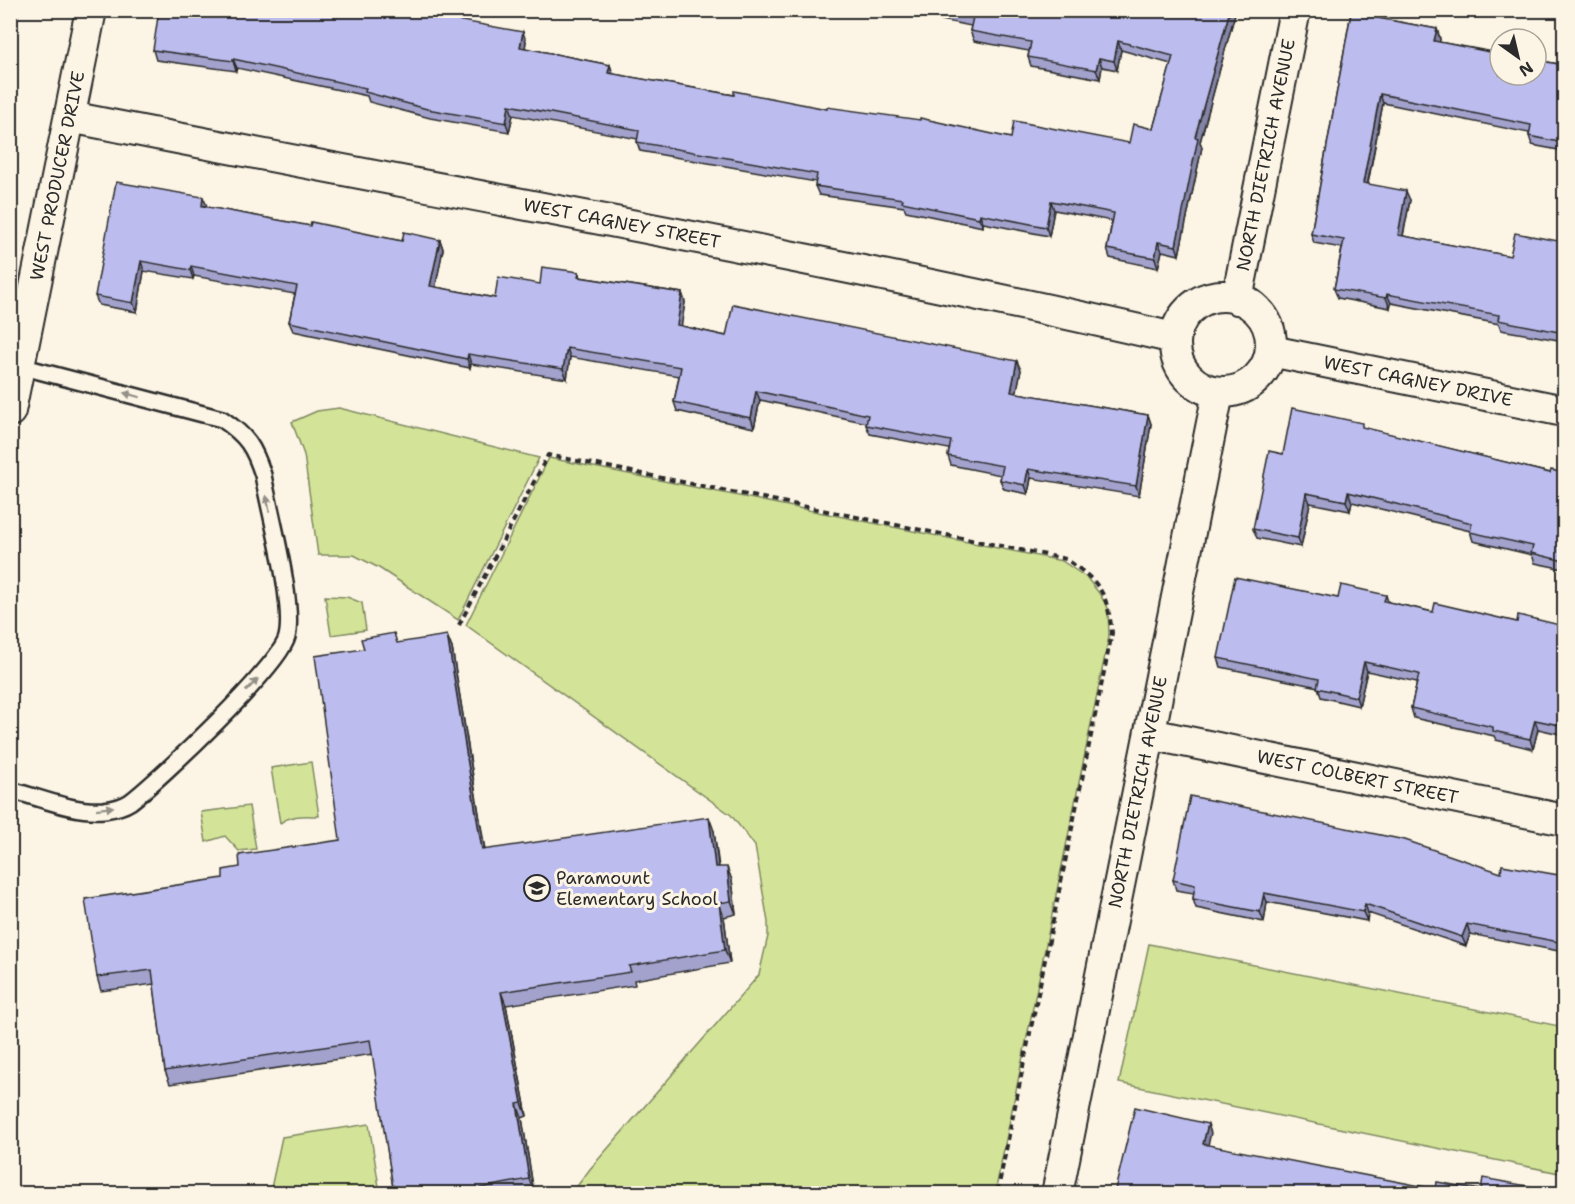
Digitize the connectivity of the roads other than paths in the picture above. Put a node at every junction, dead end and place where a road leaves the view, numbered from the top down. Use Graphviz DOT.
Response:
graph roads {
  1 [pos="91,10"];
  2 [pos="1295,10"];
  3 [pos="69,117"];
  4 [pos="1237,299"];
  5 [pos="1174,338"];
  6 [pos="18,347"];
  7 [pos="1271,351"];
  8 [pos="1218,393"];
  9 [pos="10,411"];
  10 [pos="1564,411"];
  11 [pos="1150,734"];
  12 [pos="10,790"];
  13 [pos="1564,820"];
  14 [pos="1057,1194"];
  1 -- 3 [label="street, WEST PRODUCER DRIVE"];
  2 -- 4 [label="street, NORTH DIETRICH AVENUE"];
  3 -- 5 [label="street, WEST CAGNEY STREET"];
  3 -- 6 [label="street, WEST PRODUCER DRIVE"];
  4 -- 5 [label="street"];
  4 -- 7 [label="street"];
  5 -- 8 [label="street"];
  6 -- 9 [label="street, WEST PRODUCER DRIVE"];
  12 -- 6 [label="lane, one-way"];
  7 -- 8 [label="street"];
  7 -- 10 [label="street, WEST CAGNEY DRIVE"];
  8 -- 11 [label="street, NORTH DIETRICH AVENUE"];
  11 -- 13 [label="street, WEST COLBERT STREET"];
  11 -- 14 [label="street, NORTH DIETRICH AVENUE"];
}
